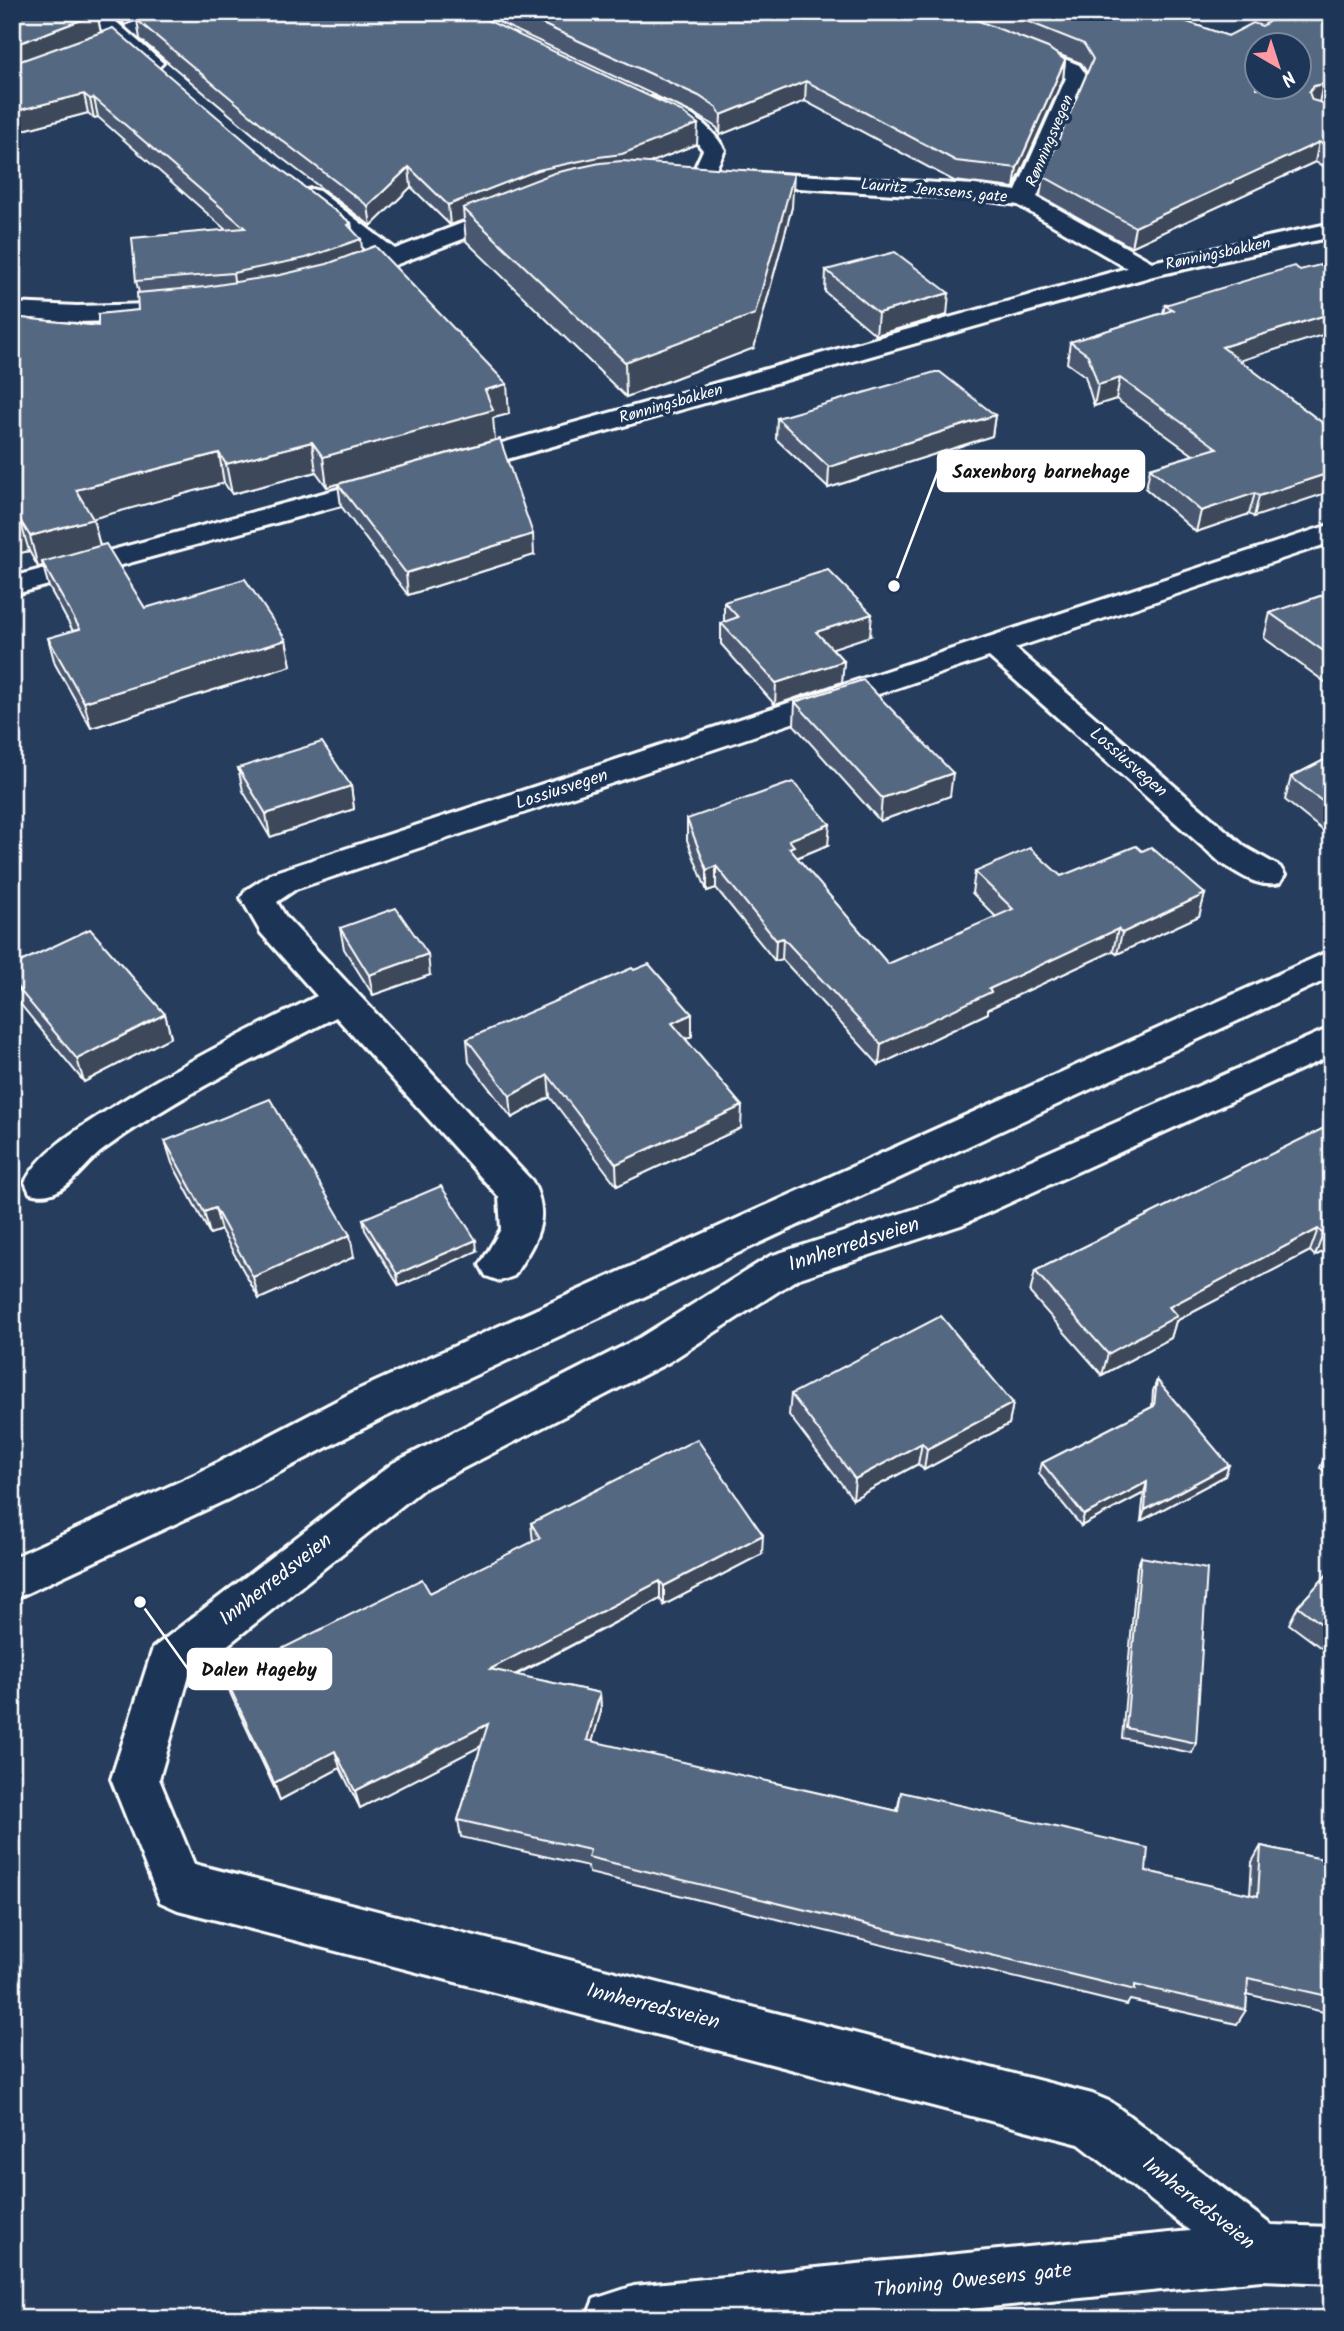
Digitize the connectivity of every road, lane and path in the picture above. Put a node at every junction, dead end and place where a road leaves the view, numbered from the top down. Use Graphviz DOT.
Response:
graph roads {
  1 [pos="92,12"];
  2 [pos="930,12"];
  3 [pos="147,26"];
  4 [pos="120,36"];
  5 [pos="96,45"];
  6 [pos="173,81"];
  7 [pos="627,94"];
  8 [pos="702,176"];
  9 [pos="675,178"];
  10 [pos="290,179"];
  11 [pos="1024,199"];
  12 [pos="536,203"];
  13 [pos="1332,230"];
  14 [pos="393,259"];
  15 [pos="1148,270"];
  16 [pos="321,286"];
  17 [pos="12,310"];
  18 [pos="172,310"];
  19 [pos="1332,532"];
  20 [pos="12,586"];
  21 [pos="993,645"];
  22 [pos="1268,874"];
  23 [pos="1332,962"];
  24 [pos="341,999"];
  25 [pos="1332,1040"];
  26 [pos="44,1182"];
  27 [pos="500,1265"];
  28 [pos="12,1580"];
  29 [pos="1261,2252"];
  30 [pos="1332,2255"];
  31 [pos="614,2319"];
  1 -- 4 [label="street"];
  2 -- 11 [label="street, Rønningsvegen"];
  3 -- 4 [label="street"];
  4 -- 5 [label="street"];
  4 -- 6 [label="street"];
  7 -- 8 [label="street"];
  8 -- 9 [label="street, Lauritz Jenssens gate"];
  8 -- 11 [label="street, Lauritz Jenssens gate"];
  10 -- 14 [label="street"];
  11 -- 15 [label="street, Lauritz Jenssens gate"];
  12 -- 14 [label="street"];
  13 -- 15 [label="street, Rønningsbakken"];
  14 -- 16 [label="street"];
  15 -- 20 [label="street, Rønningsbakken"];
  17 -- 18 [label="street"];
  19 -- 21 [label="street, Lossiusvegen"];
  21 -- 22 [label="street, Lossiusvegen"];
  21 -- 24 [label="street, Lossiusvegen"];
  23 -- 28 [label="street"];
  24 -- 26 [label="street"];
  24 -- 27 [label="street, Lossiusvegen"];
  25 -- 29 [label="street, Innherredsveien"];
  29 -- 30 [label="street, Thoning Owesens gate"];
  29 -- 31 [label="street, Thoning Owesens gate"];
}
